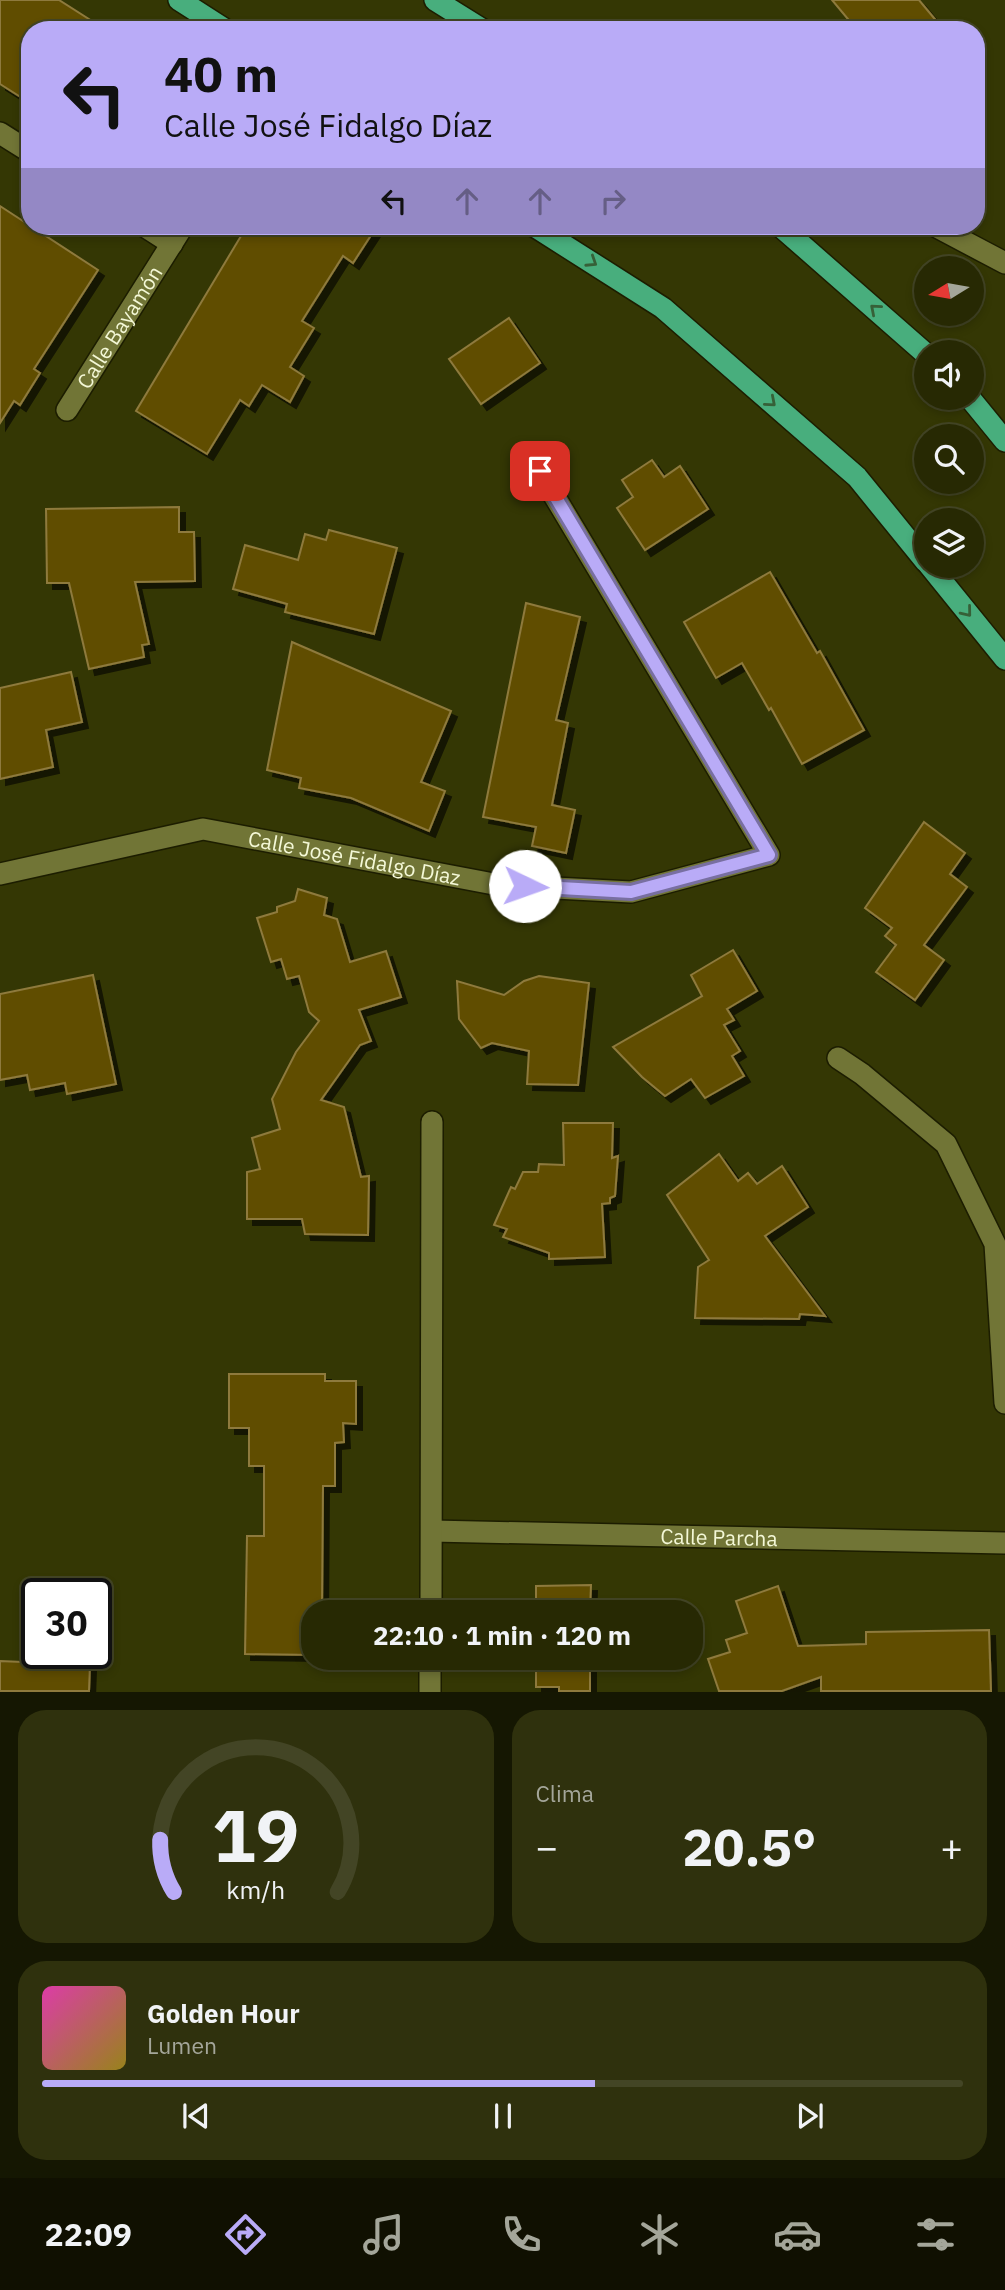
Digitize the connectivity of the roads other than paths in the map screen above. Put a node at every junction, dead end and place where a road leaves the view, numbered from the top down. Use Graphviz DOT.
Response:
graph roads {
  1 [pos="179,0"];
  2 [pos="435,0"];
  3 [pos="212,21"];
  4 [pos="469,21"];
  5 [pos="0,133"];
  6 [pos="21,146"];
  7 [pos="178,235"];
  8 [pos="548,235"];
  9 [pos="790,235"];
  10 [pos="951,235"];
  11 [pos="1005,264"];
  12 [pos="914,343"];
  13 [pos="67,410"];
  14 [pos="980,410"];
  15 [pos="1005,441"];
  16 [pos="540,471"];
  17 [pos="914,548"];
  18 [pos="938,578"];
  19 [pos="1005,659"];
  20 [pos="0,874"];
  21 [pos="838,1058"];
  22 [pos="432,1122"];
  23 [pos="1005,1403"];
  24 [pos="432,1531"];
  25 [pos="1005,1543"];
  26 [pos="431,1600"];
  27 [pos="430,1670"];
  28 [pos="430,1692"];
  1 -- 3 [label="main road"];
  2 -- 4 [label="main road"];
  5 -- 6 [label="street"];
  7 -- 13 [label="street, Calle Bayamón"];
  8 -- 17 [label="main road, one-way"];
  12 -- 9 [label="main road, one-way"];
  10 -- 11 [label="street"];
  14 -- 15 [label="main road"];
  16 -- 20 [label="street, Calle José Fidalgo Díaz"];
  18 -- 19 [label="main road, one-way"];
  21 -- 23 [label="street"];
  22 -- 24 [label="street"];
  24 -- 25 [label="street, Calle Parcha"];
  24 -- 26 [label="street"];
  27 -- 28 [label="street"];
}
